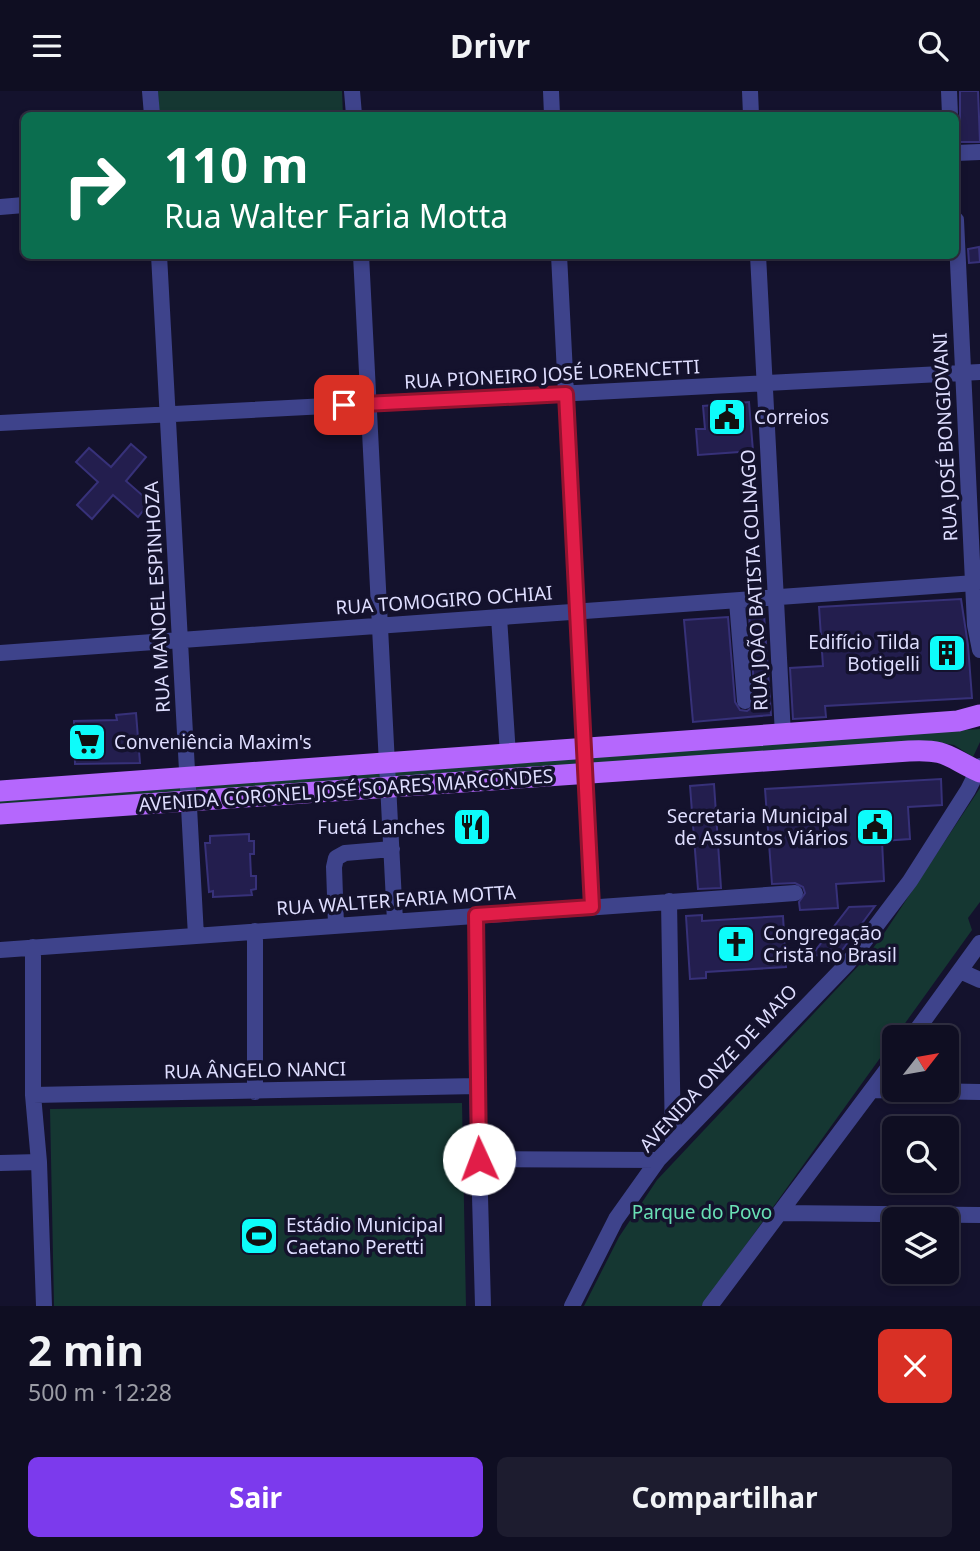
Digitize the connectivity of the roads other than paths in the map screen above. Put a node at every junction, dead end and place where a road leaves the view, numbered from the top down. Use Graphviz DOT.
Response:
graph roads {
  1 [pos="150,91"];
  2 [pos="352,91"];
  3 [pos="551,91"];
  4 [pos="750,91"];
  5 [pos="949,91"];
  6 [pos="152,112"];
  7 [pos="354,112"];
  8 [pos="552,112"];
  9 [pos="751,112"];
  10 [pos="950,112"];
  11 [pos="980,152"];
  12 [pos="959,153"];
  13 [pos="21,205"];
  14 [pos="0,207"];
  15 [pos="159,259"];
  16 [pos="361,259"];
  17 [pos="559,259"];
  18 [pos="758,259"];
  19 [pos="958,259"];
  20 [pos="980,372"];
  21 [pos="962,373"];
  22 [pos="765,383"];
  23 [pos="566,394"];
  24 [pos="369,404"];
  25 [pos="168,414"];
  26 [pos="0,423"];
  27 [pos="975,583"];
  28 [pos="776,598"];
  29 [pos="737,601"];
  30 [pos="577,612"];
  31 [pos="499,617"];
  32 [pos="977,625"];
  33 [pos="380,626"];
  34 [pos="180,640"];
  35 [pos="980,650"];
  36 [pos="0,653"];
  37 [pos="745,701"];
  38 [pos="980,715"];
  39 [pos="783,734"];
  40 [pos="584,749"];
  41 [pos="508,755"];
  42 [pos="387,764"];
  43 [pos="979,769"];
  44 [pos="585,773"];
  45 [pos="188,778"];
  46 [pos="388,787"];
  47 [pos="0,791"];
  48 [pos="189,801"];
  49 [pos="0,814"];
  50 [pos="392,849"];
  51 [pos="795,893"];
  52 [pos="670,901"];
  53 [pos="592,907"];
  54 [pos="476,915"];
  55 [pos="396,921"];
  56 [pos="336,925"];
  57 [pos="255,931"];
  58 [pos="196,936"];
  59 [pos="980,943"];
  60 [pos="33,947"];
  61 [pos="0,950"];
  62 [pos="960,971"];
  63 [pos="980,980"];
  64 [pos="921,1025"];
  65 [pos="882,1076"];
  66 [pos="477,1086"];
  67 [pos="872,1090"];
  68 [pos="255,1092"];
  69 [pos="980,1092"];
  70 [pos="33,1095"];
  71 [pos="673,1143"];
  72 [pos="479,1159"];
  73 [pos="658,1160"];
  74 [pos="39,1162"];
  75 [pos="0,1163"];
  76 [pos="780,1213"];
  77 [pos="980,1215"];
  78 [pos="44,1306"];
  79 [pos="483,1306"];
  80 [pos="572,1306"];
  81 [pos="710,1306"];
  1 -- 6 [label="street"];
  2 -- 7 [label="street"];
  3 -- 8 [label="street"];
  4 -- 9 [label="street"];
  5 -- 10 [label="street"];
  11 -- 12 [label="street"];
  13 -- 14 [label="street"];
  15 -- 25 [label="street, RUA MANOEL ESPINHOZA"];
  16 -- 24 [label="street"];
  17 -- 23 [label="street"];
  18 -- 22 [label="street, RUA JOÃO BATISTA COLNAGO"];
  19 -- 21 [label="street, RUA JOSÉ BONGIOVANI"];
  20 -- 21 [label="street, RUA PIONEIRO JOSÉ LORENCETTI"];
  21 -- 22 [label="street, RUA PIONEIRO JOSÉ LORENCETTI"];
  21 -- 27 [label="street, RUA JOSÉ BONGIOVANI"];
  22 -- 23 [label="street, RUA PIONEIRO JOSÉ LORENCETTI"];
  22 -- 28 [label="street, RUA JOÃO BATISTA COLNAGO"];
  23 -- 24 [label="street, RUA PIONEIRO JOSÉ LORENCETTI"];
  23 -- 30 [label="street"];
  24 -- 25 [label="street, RUA PIONEIRO JOSÉ LORENCETTI"];
  24 -- 33 [label="street"];
  25 -- 26 [label="street, RUA PIONEIRO JOSÉ LORENCETTI"];
  25 -- 34 [label="street, RUA MANOEL ESPINHOZA"];
  27 -- 28 [label="street, RUA TOMOGIRO OCHIAI"];
  27 -- 32 [label="street, RUA JOSÉ BONGIOVANI"];
  28 -- 29 [label="street, RUA TOMOGIRO OCHIAI"];
  28 -- 39 [label="street, RUA JOÃO BATISTA COLNAGO"];
  29 -- 30 [label="street, RUA TOMOGIRO OCHIAI"];
  29 -- 37 [label="street"];
  30 -- 31 [label="street, RUA TOMOGIRO OCHIAI"];
  30 -- 40 [label="street"];
  31 -- 33 [label="street, RUA TOMOGIRO OCHIAI"];
  31 -- 41 [label="street"];
  32 -- 35 [label="street, RUA JOSÉ BONGIOVANI"];
  33 -- 34 [label="street, RUA TOMOGIRO OCHIAI"];
  33 -- 42 [label="street"];
  34 -- 36 [label="street, RUA TOMOGIRO OCHIAI"];
  34 -- 45 [label="street, RUA MANOEL ESPINHOZA"];
  38 -- 39 [label="main road, AVENIDA CORONEL JOSÉ SOARES MARCONDES"];
  39 -- 40 [label="main road, AVENIDA CORONEL JOSÉ SOARES MARCONDES"];
  40 -- 41 [label="main road, AVENIDA CORONEL JOSÉ SOARES MARCONDES"];
  40 -- 44 [label="street"];
  41 -- 42 [label="main road, AVENIDA CORONEL JOSÉ SOARES MARCONDES"];
  42 -- 45 [label="main road, AVENIDA CORONEL JOSÉ SOARES MARCONDES"];
  42 -- 46 [label="street"];
  43 -- 44 [label="main road, AVENIDA CORONEL JOSÉ SOARES MARCONDES"];
  43 -- 71 [label="street, AVENIDA ONZE DE MAIO"];
  44 -- 46 [label="main road, AVENIDA CORONEL JOSÉ SOARES MARCONDES"];
  44 -- 53 [label="street"];
  45 -- 47 [label="main road, AVENIDA CORONEL JOSÉ SOARES MARCONDES"];
  45 -- 48 [label="street, RUA MANOEL ESPINHOZA"];
  46 -- 48 [label="main road, AVENIDA CORONEL JOSÉ SOARES MARCONDES"];
  46 -- 50 [label="street"];
  48 -- 49 [label="main road, AVENIDA CORONEL JOSÉ SOARES MARCONDES"];
  48 -- 58 [label="street, RUA MANOEL ESPINHOZA"];
  50 -- 55 [label="street"];
  50 -- 56 [label="street"];
  51 -- 52 [label="street, RUA WALTER FARIA MOTTA"];
  52 -- 53 [label="street, RUA WALTER FARIA MOTTA"];
  52 -- 71 [label="street"];
  53 -- 54 [label="street, RUA WALTER FARIA MOTTA"];
  54 -- 55 [label="street, RUA WALTER FARIA MOTTA"];
  54 -- 66 [label="street"];
  55 -- 56 [label="street, RUA WALTER FARIA MOTTA"];
  56 -- 57 [label="street, RUA WALTER FARIA MOTTA"];
  57 -- 58 [label="street, RUA WALTER FARIA MOTTA"];
  57 -- 68 [label="street"];
  58 -- 60 [label="street, RUA WALTER FARIA MOTTA"];
  59 -- 62 [label="street"];
  60 -- 61 [label="street, RUA WALTER FARIA MOTTA"];
  60 -- 70 [label="street"];
  62 -- 63 [label="street"];
  62 -- 64 [label="street"];
  65 -- 67 [label="street"];
  66 -- 68 [label="street, RUA ÂNGELO NANCI"];
  66 -- 72 [label="street"];
  67 -- 69 [label="street"];
  67 -- 76 [label="street"];
  68 -- 70 [label="street, RUA ÂNGELO NANCI"];
  70 -- 74 [label="street"];
  71 -- 73 [label="street, AVENIDA ONZE DE MAIO"];
  72 -- 73 [label="street"];
  72 -- 79 [label="street"];
  73 -- 80 [label="street, AVENIDA ONZE DE MAIO"];
  74 -- 75 [label="street"];
  74 -- 78 [label="street"];
  76 -- 77 [label="street"];
  76 -- 81 [label="street"];
}
